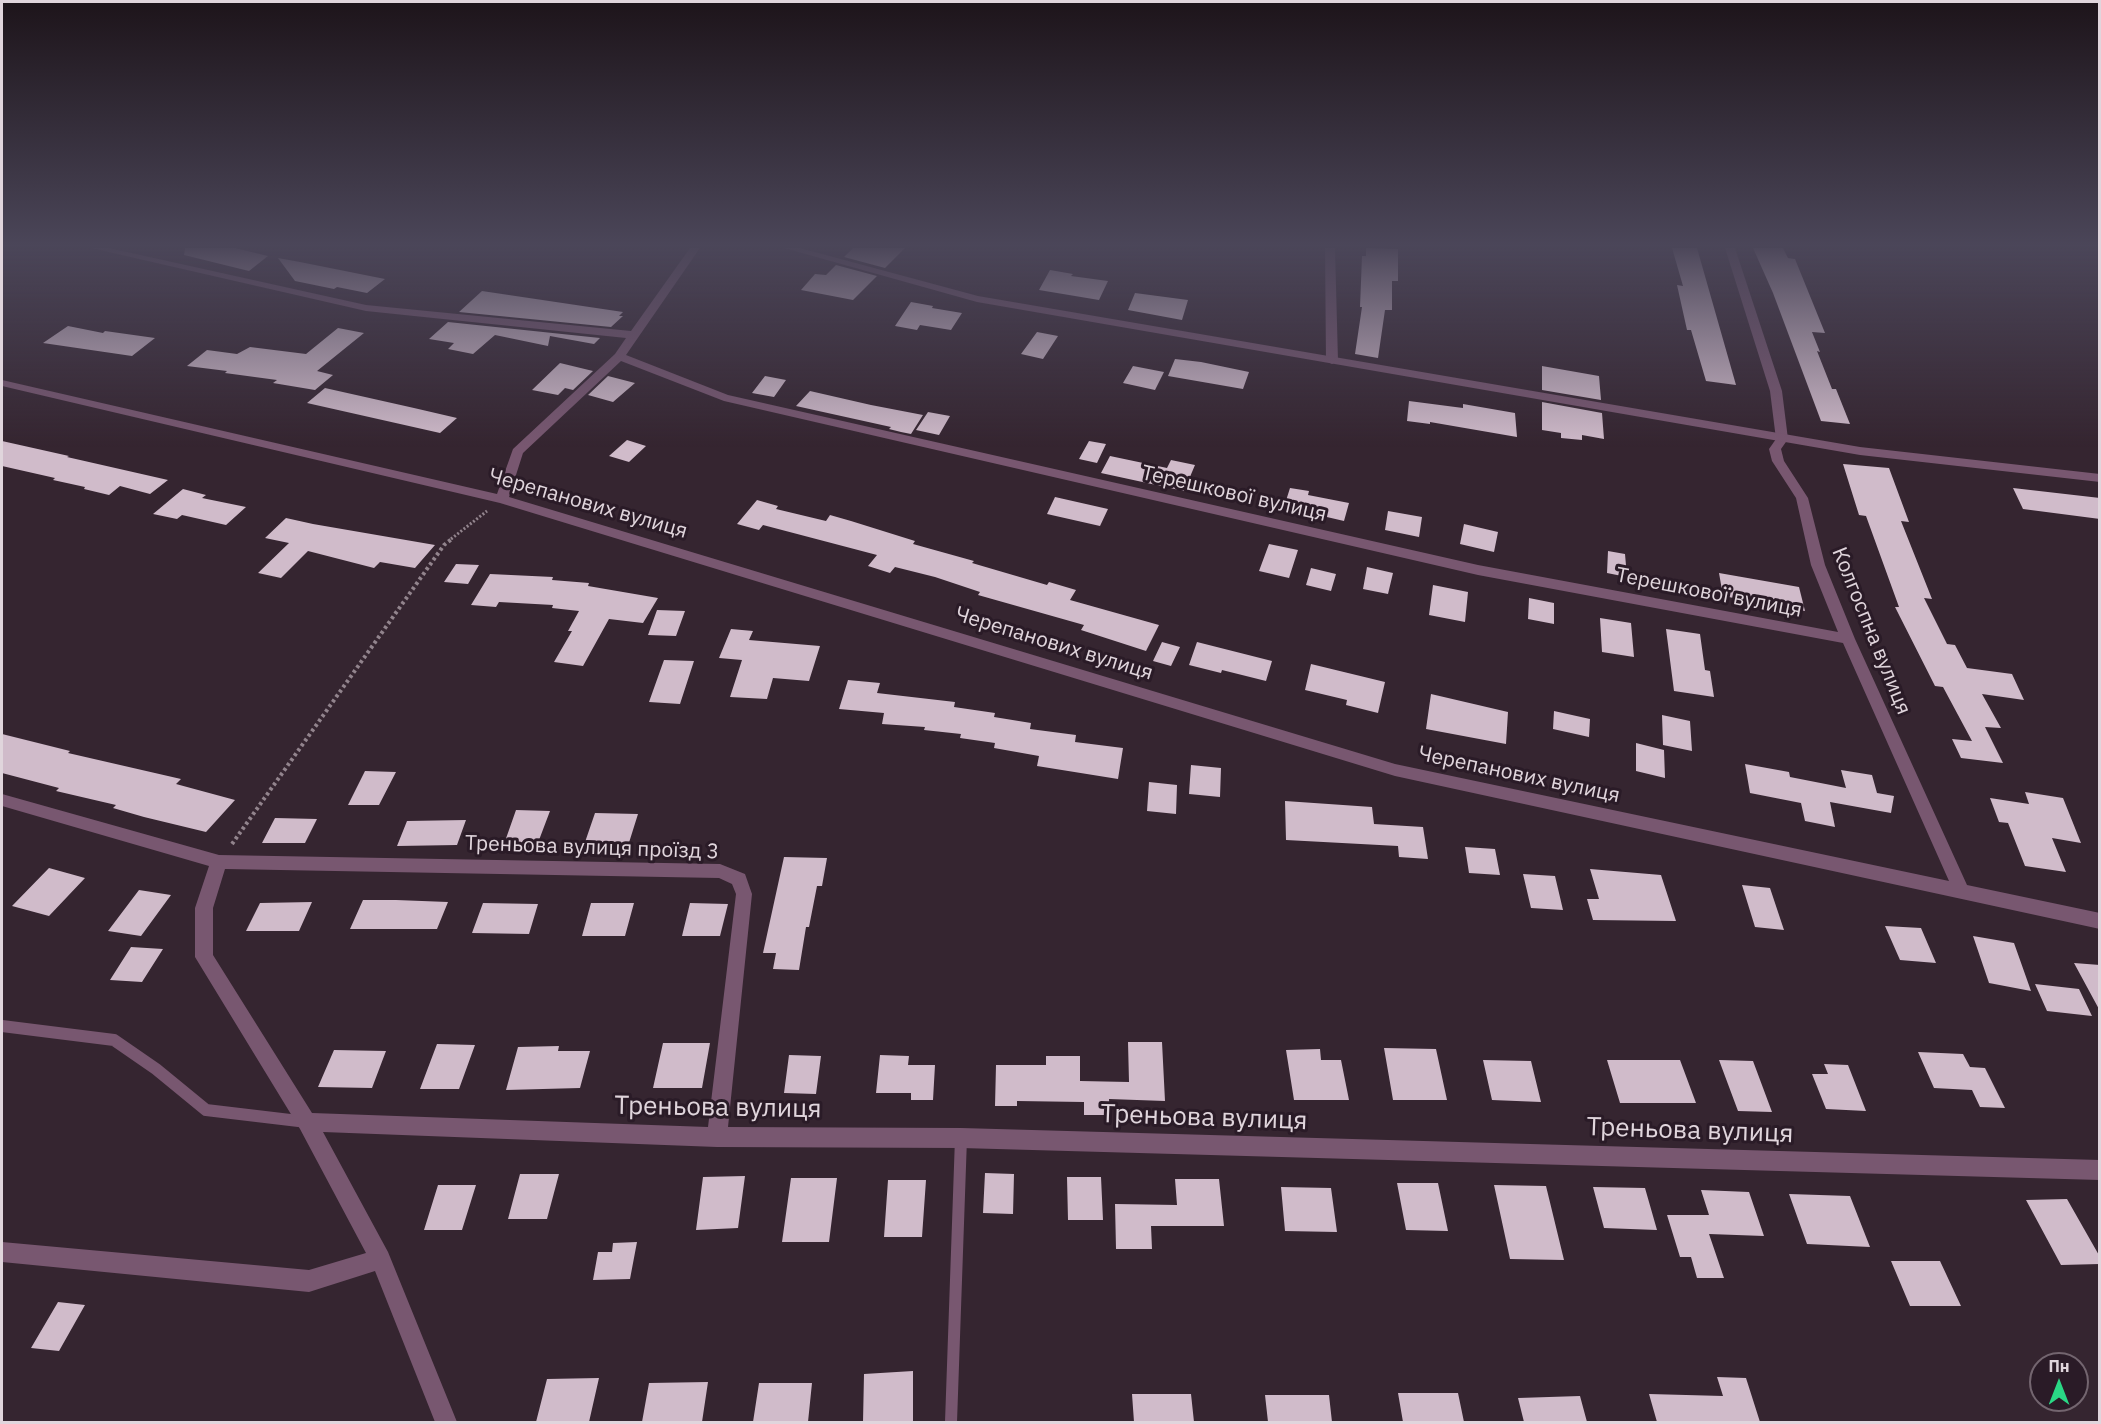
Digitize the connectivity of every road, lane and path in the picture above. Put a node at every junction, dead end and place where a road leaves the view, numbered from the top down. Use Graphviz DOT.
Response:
graph roads {
  1 [pos="430,314"];
  2 [pos="648,314"];
  3 [pos="1070,314"];
  4 [pos="1331,314"];
  5 [pos="1751,314"];
  6 [pos="634,335"];
  7 [pos="619,356"];
  8 [pos="1332,361"];
  9 [pos="2,383"];
  10 [pos="1782,439"];
  11 [pos="2100,478"];
  12 [pos="502,499"];
  13 [pos="1848,639"];
  14 [pos="2,800"];
  15 [pos="219,862"];
  16 [pos="1961,890"];
  17 [pos="2100,921"];
  18 [pos="2,1026"];
  19 [pos="308,1122"];
  20 [pos="717,1137"];
  21 [pos="961,1138"];
  22 [pos="2100,1170"];
  23 [pos="2,1252"];
  24 [pos="381,1259"];
  25 [pos="446,1422"];
  26 [pos="951,1422"];
  1 -- 6 [label="street"];
  2 -- 6 [label="street"];
  3 -- 8 [label="street"];
  4 -- 8 [label="street"];
  5 -- 10 [label="street, Колгоспна вулиця"];
  6 -- 7 [label="street"];
  7 -- 12 [label="street"];
  7 -- 13 [label="street, Терешкової вулиця"];
  8 -- 10 [label="street"];
  9 -- 12 [label="street, Черепанових вулиця"];
  10 -- 11 [label="street"];
  10 -- 13 [label="street, Колгоспна вулиця"];
  12 -- 15 [label="path"];
  12 -- 16 [label="street, Черепанових вулиця"];
  13 -- 16 [label="street, Колгоспна вулиця"];
  14 -- 15 [label="street, Треньова вулиця проїзд 3"];
  15 -- 19 [label="street"];
  15 -- 20 [label="street, Треньова вулиця проїзд 3"];
  16 -- 17 [label="street, Черепанових вулиця"];
  18 -- 19 [label="lane"];
  19 -- 20 [label="street, Треньова вулиця"];
  19 -- 24 [label="street"];
  20 -- 21 [label="street, Треньова вулиця"];
  21 -- 22 [label="street, Треньова вулиця"];
  21 -- 26 [label="lane"];
  23 -- 24 [label="street"];
  24 -- 25 [label="street"];
}
